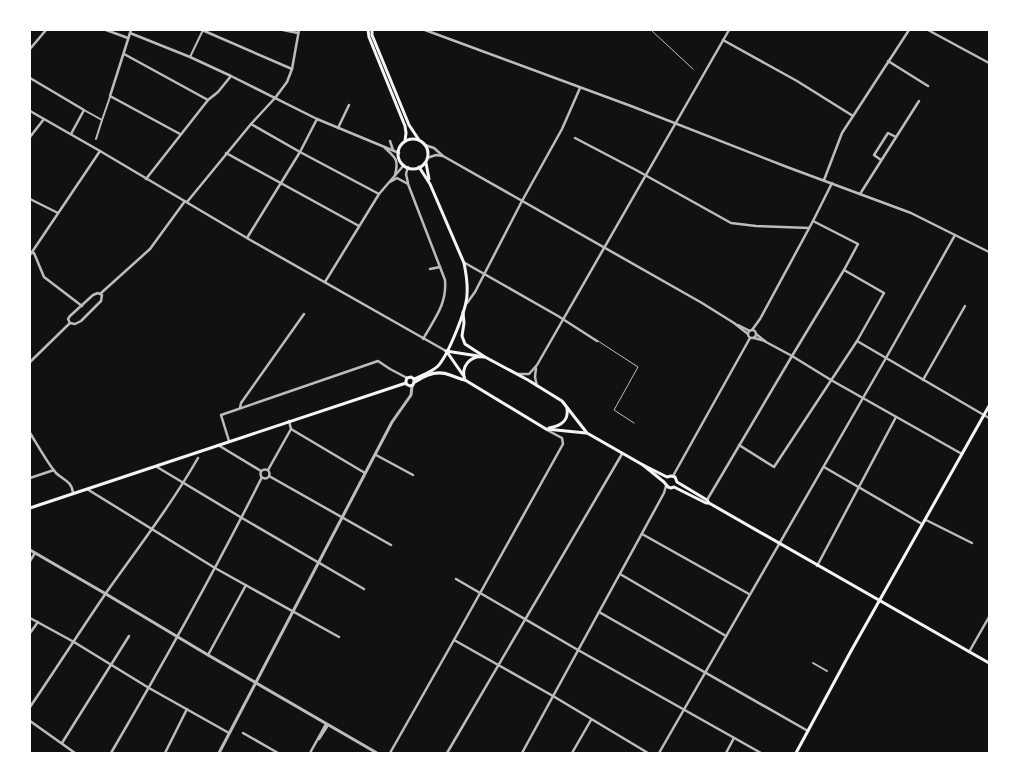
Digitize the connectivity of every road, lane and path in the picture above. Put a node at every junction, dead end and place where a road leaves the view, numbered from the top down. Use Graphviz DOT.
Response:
graph roads {
  1 [pos="46,30"];
  2 [pos="106,30"];
  3 [pos="203,30"];
  4 [pos="283,30"];
  5 [pos="370,30"];
  6 [pos="425,30"];
  7 [pos="651,30"];
  8 [pos="729,30"];
  9 [pos="909,30"];
  10 [pos="928,30"];
  11 [pos="130,31"];
  12 [pos="298,31"];
  13 [pos="129,38"];
  14 [pos="724,40"];
  15 [pos="30,49"];
  16 [pos="124,54"];
  17 [pos="190,57"];
  18 [pos="888,61"];
  19 [pos="989,64"];
  20 [pos="292,69"];
  21 [pos="693,69"];
  22 [pos="231,76"];
  23 [pos="30,78"];
  24 [pos="928,86"];
  25 [pos="580,88"];
  26 [pos="110,96"];
  27 [pos="275,98"];
  28 [pos="208,100"];
  29 [pos="920,101"];
  30 [pos="349,105"];
  31 [pos="84,110"];
  32 [pos="30,111"];
  33 [pos="853,116"];
  34 [pos="44,119"];
  35 [pos="317,119"];
  36 [pos="102,120"];
  37 [pos="251,124"];
  38 [pos="676,124"];
  39 [pos="338,128"];
  40 [pos="71,134"];
  41 [pos="180,134"];
  42 [pos="30,137"];
  43 [pos="896,137"];
  44 [pos="575,138"];
  45 [pos="96,139"];
  46 [pos="419,140"];
  47 [pos="390,141"];
  48 [pos="405,141"];
  49 [pos="425,145"];
  50 [pos="384,147"];
  51 [pos="392,150"];
  52 [pos="100,151"];
  53 [pos="300,152"];
  54 [pos="226,153"];
  55 [pos="399,153"];
  56 [pos="443,156"];
  57 [pos="427,159"];
  58 [pos="881,160"];
  59 [pos="406,166"];
  60 [pos="419,167"];
  61 [pos="395,176"];
  62 [pos="646,176"];
  63 [pos="146,179"];
  64 [pos="824,180"];
  65 [pos="390,182"];
  66 [pos="280,183"];
  67 [pos="832,183"];
  68 [pos="408,184"];
  69 [pos="430,184"];
  70 [pos="379,194"];
  71 [pos="860,194"];
  72 [pos="30,199"];
  73 [pos="522,201"];
  74 [pos="186,202"];
  75 [pos="58,213"];
  76 [pos="813,221"];
  77 [pos="359,226"];
  78 [pos="809,228"];
  79 [pos="955,235"];
  80 [pos="247,238"];
  81 [pos="604,248"];
  82 [pos="989,252"];
  83 [pos="30,254"];
  84 [pos="464,263"];
  85 [pos="440,267"];
  86 [pos="430,269"];
  87 [pos="844,270"];
  88 [pos="484,274"];
  89 [pos="325,282"];
  90 [pos="100,294"];
  91 [pos="466,304"];
  92 [pos="82,306"];
  93 [pos="965,306"];
  94 [pos="463,312"];
  95 [pos="304,314"];
  96 [pos="563,319"];
  97 [pos="70,323"];
  98 [pos="752,333"];
  99 [pos="423,338"];
  100 [pos="597,340"];
  101 [pos="857,341"];
  102 [pos="446,351"];
  103 [pos="479,356"];
  104 [pos="792,356"];
  105 [pos="485,357"];
  106 [pos="886,358"];
  107 [pos="30,362"];
  108 [pos="537,366"];
  109 [pos="517,374"];
  110 [pos="463,375"];
  111 [pos="407,378"];
  112 [pos="465,380"];
  113 [pos="830,380"];
  114 [pos="923,380"];
  115 [pos="406,382"];
  116 [pos="413,383"];
  117 [pos="537,386"];
  118 [pos="863,398"];
  119 [pos="566,405"];
  120 [pos="989,406"];
  121 [pos="240,408"];
  122 [pos="984,415"];
  123 [pos="896,417"];
  124 [pos="989,418"];
  125 [pos="289,421"];
  126 [pos="634,422"];
  127 [pos="291,429"];
  128 [pos="546,429"];
  129 [pos="30,433"];
  130 [pos="586,433"];
  131 [pos="229,441"];
  132 [pos="218,445"];
  133 [pos="739,445"];
  134 [pos="376,454"];
  135 [pos="622,454"];
  136 [pos="962,454"];
  137 [pos="198,458"];
  138 [pos="157,466"];
  139 [pos="643,466"];
  140 [pos="824,467"];
  141 [pos="54,470"];
  142 [pos="268,470"];
  143 [pos="261,471"];
  144 [pos="365,473"];
  145 [pos="412,475"];
  146 [pos="269,476"];
  147 [pos="673,476"];
  148 [pos="262,477"];
  149 [pos="667,477"];
  150 [pos="30,478"];
  151 [pos="677,482"];
  152 [pos="184,484"];
  153 [pos="667,485"];
  154 [pos="674,487"];
  155 [pos="859,488"];
  156 [pos="86,489"];
  157 [pos="72,493"];
  158 [pos="708,502"];
  159 [pos="30,508"];
  160 [pos="342,517"];
  161 [pos="242,518"];
  162 [pos="926,520"];
  163 [pos="923,525"];
  164 [pos="152,530"];
  165 [pos="642,534"];
  166 [pos="972,543"];
  167 [pos="779,544"];
  168 [pos="391,545"];
  169 [pos="30,550"];
  170 [pos="35,553"];
  171 [pos="30,561"];
  172 [pos="318,563"];
  173 [pos="817,566"];
  174 [pos="215,568"];
  175 [pos="620,574"];
  176 [pos="456,579"];
  177 [pos="246,586"];
  178 [pos="364,589"];
  179 [pos="480,593"];
  180 [pos="106,594"];
  181 [pos="750,595"];
  182 [pos="879,601"];
  183 [pos="292,611"];
  184 [pos="599,612"];
  185 [pos="989,617"];
  186 [pos="30,618"];
  187 [pos="525,620"];
  188 [pos="38,622"];
  189 [pos="30,633"];
  190 [pos="129,636"];
  191 [pos="726,636"];
  192 [pos="178,637"];
  193 [pos="339,637"];
  194 [pos="454,640"];
  195 [pos="74,642"];
  196 [pos="578,650"];
  197 [pos="969,652"];
  198 [pos="208,655"];
  199 [pos="813,663"];
  200 [pos="989,663"];
  201 [pos="110,665"];
  202 [pos="498,666"];
  203 [pos="827,671"];
  204 [pos="705,673"];
  205 [pos="257,682"];
  206 [pos="149,688"];
  207 [pos="553,696"];
  208 [pos="30,707"];
  209 [pos="187,709"];
  210 [pos="684,710"];
  211 [pos="592,719"];
  212 [pos="30,721"];
  213 [pos="327,724"];
  214 [pos="808,731"];
  215 [pos="243,732"];
  216 [pos="229,733"];
  217 [pos="734,738"];
  218 [pos="62,743"];
  219 [pos="311,752"];
  220 [pos="75,753"];
  221 [pos="111,753"];
  222 [pos="165,753"];
  223 [pos="219,753"];
  224 [pos="278,753"];
  225 [pos="378,753"];
  226 [pos="390,753"];
  227 [pos="447,753"];
  228 [pos="522,753"];
  229 [pos="572,753"];
  230 [pos="648,753"];
  231 [pos="658,753"];
  232 [pos="726,753"];
  233 [pos="761,753"];
  234 [pos="796,753"];
  1 -- 15 [label="street"];
  2 -- 13 [label="street"];
  3 -- 17 [label="street"];
  3 -- 20 [label="street"];
  4 -- 12 [label="street"];
  5 -- 46 [label="main road"];
  5 -- 48 [label="main road"];
  6 -- 25 [label="street"];
  7 -- 21 [label="lane"];
  8 -- 14 [label="street"];
  9 -- 18 [label="street"];
  10 -- 19 [label="street"];
  11 -- 13 [label="street"];
  11 -- 17 [label="street"];
  12 -- 20 [label="street"];
  13 -- 16 [label="street"];
  14 -- 33 [label="street"];
  14 -- 38 [label="street"];
  16 -- 26 [label="street"];
  16 -- 28 [label="street"];
  17 -- 22 [label="street"];
  18 -- 24 [label="street"];
  18 -- 33 [label="street"];
  20 -- 27 [label="street"];
  22 -- 27 [label="street"];
  22 -- 28 [label="street"];
  23 -- 31 [label="street"];
  25 -- 38 [label="street"];
  25 -- 73 [label="street"];
  26 -- 36 [label="street"];
  26 -- 41 [label="street"];
  27 -- 35 [label="street"];
  27 -- 37 [label="street"];
  28 -- 41 [label="street"];
  29 -- 43 [label="street"];
  30 -- 39 [label="street"];
  31 -- 36 [label="street"];
  31 -- 40 [label="street"];
  32 -- 34 [label="street"];
  33 -- 64 [label="street"];
  34 -- 40 [label="street"];
  34 -- 42 [label="street"];
  35 -- 39 [label="street"];
  35 -- 53 [label="street"];
  36 -- 45 [label="street"];
  37 -- 53 [label="street"];
  37 -- 54 [label="street"];
  38 -- 62 [label="street"];
  38 -- 64 [label="street"];
  39 -- 50 [label="street"];
  40 -- 52 [label="street"];
  41 -- 63 [label="street"];
  43 -- 58 [label="street"];
  43 -- 58 [label="street"];
  44 -- 62 [label="street"];
  46 -- 48 [label="main road"];
  46 -- 49 [label="main road"];
  47 -- 51 [label="street"];
  48 -- 55 [label="main road"];
  49 -- 56 [label="street"];
  49 -- 57 [label="main road"];
  50 -- 51 [label="street"];
  50 -- 61 [label="street"];
  51 -- 55 [label="street"];
  52 -- 63 [label="street"];
  52 -- 75 [label="street"];
  53 -- 66 [label="street"];
  53 -- 70 [label="street"];
  54 -- 66 [label="street"];
  54 -- 74 [label="street"];
  55 -- 59 [label="main road"];
  56 -- 57 [label="street"];
  56 -- 73 [label="street"];
  57 -- 60 [label="main road"];
  57 -- 69 [label="main road"];
  58 -- 71 [label="street"];
  59 -- 60 [label="main road"];
  59 -- 61 [label="street"];
  59 -- 68 [label="street"];
  60 -- 69 [label="main road"];
  61 -- 65 [label="street"];
  62 -- 78 [label="street"];
  62 -- 81 [label="street"];
  63 -- 74 [label="street"];
  64 -- 67 [label="street"];
  65 -- 68 [label="street"];
  65 -- 70 [label="street"];
  66 -- 77 [label="street"];
  66 -- 80 [label="street"];
  67 -- 71 [label="street"];
  67 -- 76 [label="street"];
  68 -- 85 [label="street"];
  69 -- 84 [label="main road"];
  70 -- 77 [label="street"];
  71 -- 79 [label="street"];
  72 -- 75 [label="street"];
  73 -- 81 [label="street"];
  73 -- 88 [label="street"];
  74 -- 80 [label="street"];
  74 -- 90 [label="street"];
  75 -- 83 [label="street"];
  76 -- 78 [label="street"];
  76 -- 87 [label="street"];
  77 -- 89 [label="street"];
  78 -- 98 [label="street"];
  79 -- 82 [label="street"];
  79 -- 106 [label="street"];
  80 -- 89 [label="street"];
  81 -- 96 [label="street"];
  81 -- 98 [label="street"];
  83 -- 92 [label="street"];
  84 -- 88 [label="street"];
  84 -- 91 [label="main road"];
  85 -- 86 [label="street"];
  85 -- 99 [label="street"];
  87 -- 101 [label="street"];
  87 -- 104 [label="street"];
  88 -- 91 [label="street"];
  88 -- 96 [label="street"];
  89 -- 99 [label="street"];
  90 -- 92 [label="street"];
  90 -- 97 [label="street"];
  91 -- 94 [label="main road"];
  92 -- 97 [label="street"];
  93 -- 114 [label="street"];
  94 -- 102 [label="main road"];
  94 -- 105 [label="main road"];
  95 -- 121 [label="street"];
  96 -- 100 [label="street"];
  96 -- 108 [label="street"];
  97 -- 107 [label="street"];
  98 -- 104 [label="street"];
  98 -- 147 [label="street"];
  99 -- 102 [label="street"];
  100 -- 126 [label="lane"];
  101 -- 106 [label="street"];
  101 -- 113 [label="street"];
  102 -- 103 [label="main road"];
  102 -- 110 [label="main road"];
  102 -- 116 [label="main road"];
  103 -- 105 [label="main road"];
  103 -- 110 [label="main road"];
  104 -- 113 [label="street"];
  104 -- 133 [label="street"];
  105 -- 109 [label="main road"];
  106 -- 114 [label="street"];
  106 -- 118 [label="street"];
  108 -- 109 [label="street"];
  108 -- 117 [label="street"];
  109 -- 117 [label="main road"];
  110 -- 112 [label="main road"];
  111 -- 115 [label="main road"];
  111 -- 116 [label="main road"];
  111 -- 121 [label="street"];
  112 -- 116 [label="main road"];
  112 -- 128 [label="main road"];
  113 -- 118 [label="street"];
  113 -- 133 [label="street"];
  114 -- 122 [label="street"];
  115 -- 116 [label="main road"];
  115 -- 125 [label="main road"];
  116 -- 134 [label="street"];
  117 -- 119 [label="main road"];
  118 -- 123 [label="street"];
  118 -- 140 [label="street"];
  119 -- 128 [label="main road"];
  119 -- 130 [label="main road"];
  120 -- 122 [label="main road"];
  121 -- 131 [label="street"];
  122 -- 124 [label="street"];
  122 -- 136 [label="main road"];
  123 -- 136 [label="street"];
  123 -- 155 [label="street"];
  125 -- 127 [label="street"];
  125 -- 131 [label="main road"];
  127 -- 142 [label="street"];
  127 -- 144 [label="street"];
  128 -- 130 [label="main road"];
  128 -- 179 [label="street"];
  129 -- 141 [label="street"];
  130 -- 135 [label="main road"];
  131 -- 132 [label="main road"];
  132 -- 138 [label="main road"];
  132 -- 143 [label="street"];
  133 -- 158 [label="street"];
  134 -- 144 [label="street"];
  134 -- 145 [label="street"];
  135 -- 139 [label="main road"];
  135 -- 187 [label="street"];
  136 -- 162 [label="main road"];
  137 -- 152 [label="street"];
  138 -- 152 [label="street"];
  138 -- 156 [label="main road"];
  139 -- 149 [label="main road"];
  139 -- 153 [label="main road"];
  140 -- 155 [label="street"];
  140 -- 167 [label="street"];
  141 -- 150 [label="street"];
  141 -- 157 [label="street"];
  142 -- 143 [label="street"];
  142 -- 146 [label="street"];
  143 -- 148 [label="street"];
  144 -- 160 [label="street"];
  146 -- 148 [label="street"];
  146 -- 160 [label="street"];
  147 -- 149 [label="main road"];
  147 -- 151 [label="main road"];
  148 -- 161 [label="street"];
  149 -- 153 [label="main road"];
  151 -- 154 [label="main road"];
  151 -- 158 [label="main road"];
  152 -- 161 [label="street"];
  152 -- 164 [label="street"];
  153 -- 154 [label="main road"];
  153 -- 165 [label="street"];
  154 -- 158 [label="main road"];
  155 -- 163 [label="street"];
  155 -- 173 [label="street"];
  156 -- 157 [label="main road"];
  156 -- 164 [label="street"];
  157 -- 159 [label="main road"];
  158 -- 167 [label="main road"];
  160 -- 168 [label="street"];
  160 -- 172 [label="street"];
  161 -- 172 [label="street"];
  161 -- 174 [label="street"];
  162 -- 163 [label="main road"];
  162 -- 166 [label="street"];
  163 -- 182 [label="main road"];
  164 -- 174 [label="street"];
  164 -- 180 [label="street"];
  165 -- 175 [label="street"];
  165 -- 181 [label="street"];
  167 -- 173 [label="main road"];
  167 -- 181 [label="street"];
  169 -- 170 [label="street"];
  170 -- 171 [label="street"];
  170 -- 180 [label="street"];
  172 -- 178 [label="street"];
  172 -- 183 [label="street"];
  173 -- 182 [label="main road"];
  174 -- 177 [label="street"];
  174 -- 192 [label="street"];
  175 -- 184 [label="street"];
  175 -- 191 [label="street"];
  176 -- 179 [label="street"];
  177 -- 183 [label="street"];
  177 -- 198 [label="street"];
  179 -- 187 [label="street"];
  179 -- 194 [label="street"];
  180 -- 192 [label="street"];
  180 -- 195 [label="street"];
  181 -- 191 [label="street"];
  182 -- 197 [label="main road"];
  182 -- 214 [label="main road"];
  183 -- 193 [label="street"];
  183 -- 205 [label="street"];
  184 -- 196 [label="street"];
  184 -- 204 [label="street"];
  185 -- 197 [label="street"];
  186 -- 188 [label="street"];
  187 -- 196 [label="street"];
  187 -- 202 [label="street"];
  188 -- 189 [label="street"];
  188 -- 195 [label="street"];
  190 -- 201 [label="street"];
  191 -- 204 [label="street"];
  192 -- 198 [label="street"];
  192 -- 206 [label="street"];
  194 -- 202 [label="street"];
  194 -- 226 [label="street"];
  195 -- 201 [label="street"];
  195 -- 208 [label="street"];
  196 -- 207 [label="street"];
  196 -- 210 [label="street"];
  197 -- 200 [label="main road"];
  198 -- 205 [label="street"];
  199 -- 203 [label="street"];
  201 -- 206 [label="street"];
  201 -- 218 [label="street"];
  202 -- 207 [label="street"];
  202 -- 227 [label="street"];
  204 -- 210 [label="street"];
  204 -- 214 [label="street"];
  205 -- 213 [label="street"];
  205 -- 216 [label="street"];
  206 -- 209 [label="street"];
  206 -- 221 [label="street"];
  207 -- 211 [label="street"];
  207 -- 228 [label="street"];
  209 -- 216 [label="street"];
  209 -- 222 [label="street"];
  210 -- 217 [label="street"];
  210 -- 231 [label="street"];
  211 -- 229 [label="street"];
  211 -- 230 [label="street"];
  212 -- 218 [label="street"];
  213 -- 219 [label="street"];
  213 -- 225 [label="street"];
  214 -- 234 [label="main road"];
  215 -- 224 [label="street"];
  216 -- 223 [label="street"];
  217 -- 232 [label="street"];
  217 -- 233 [label="street"];
  218 -- 220 [label="street"];
}
